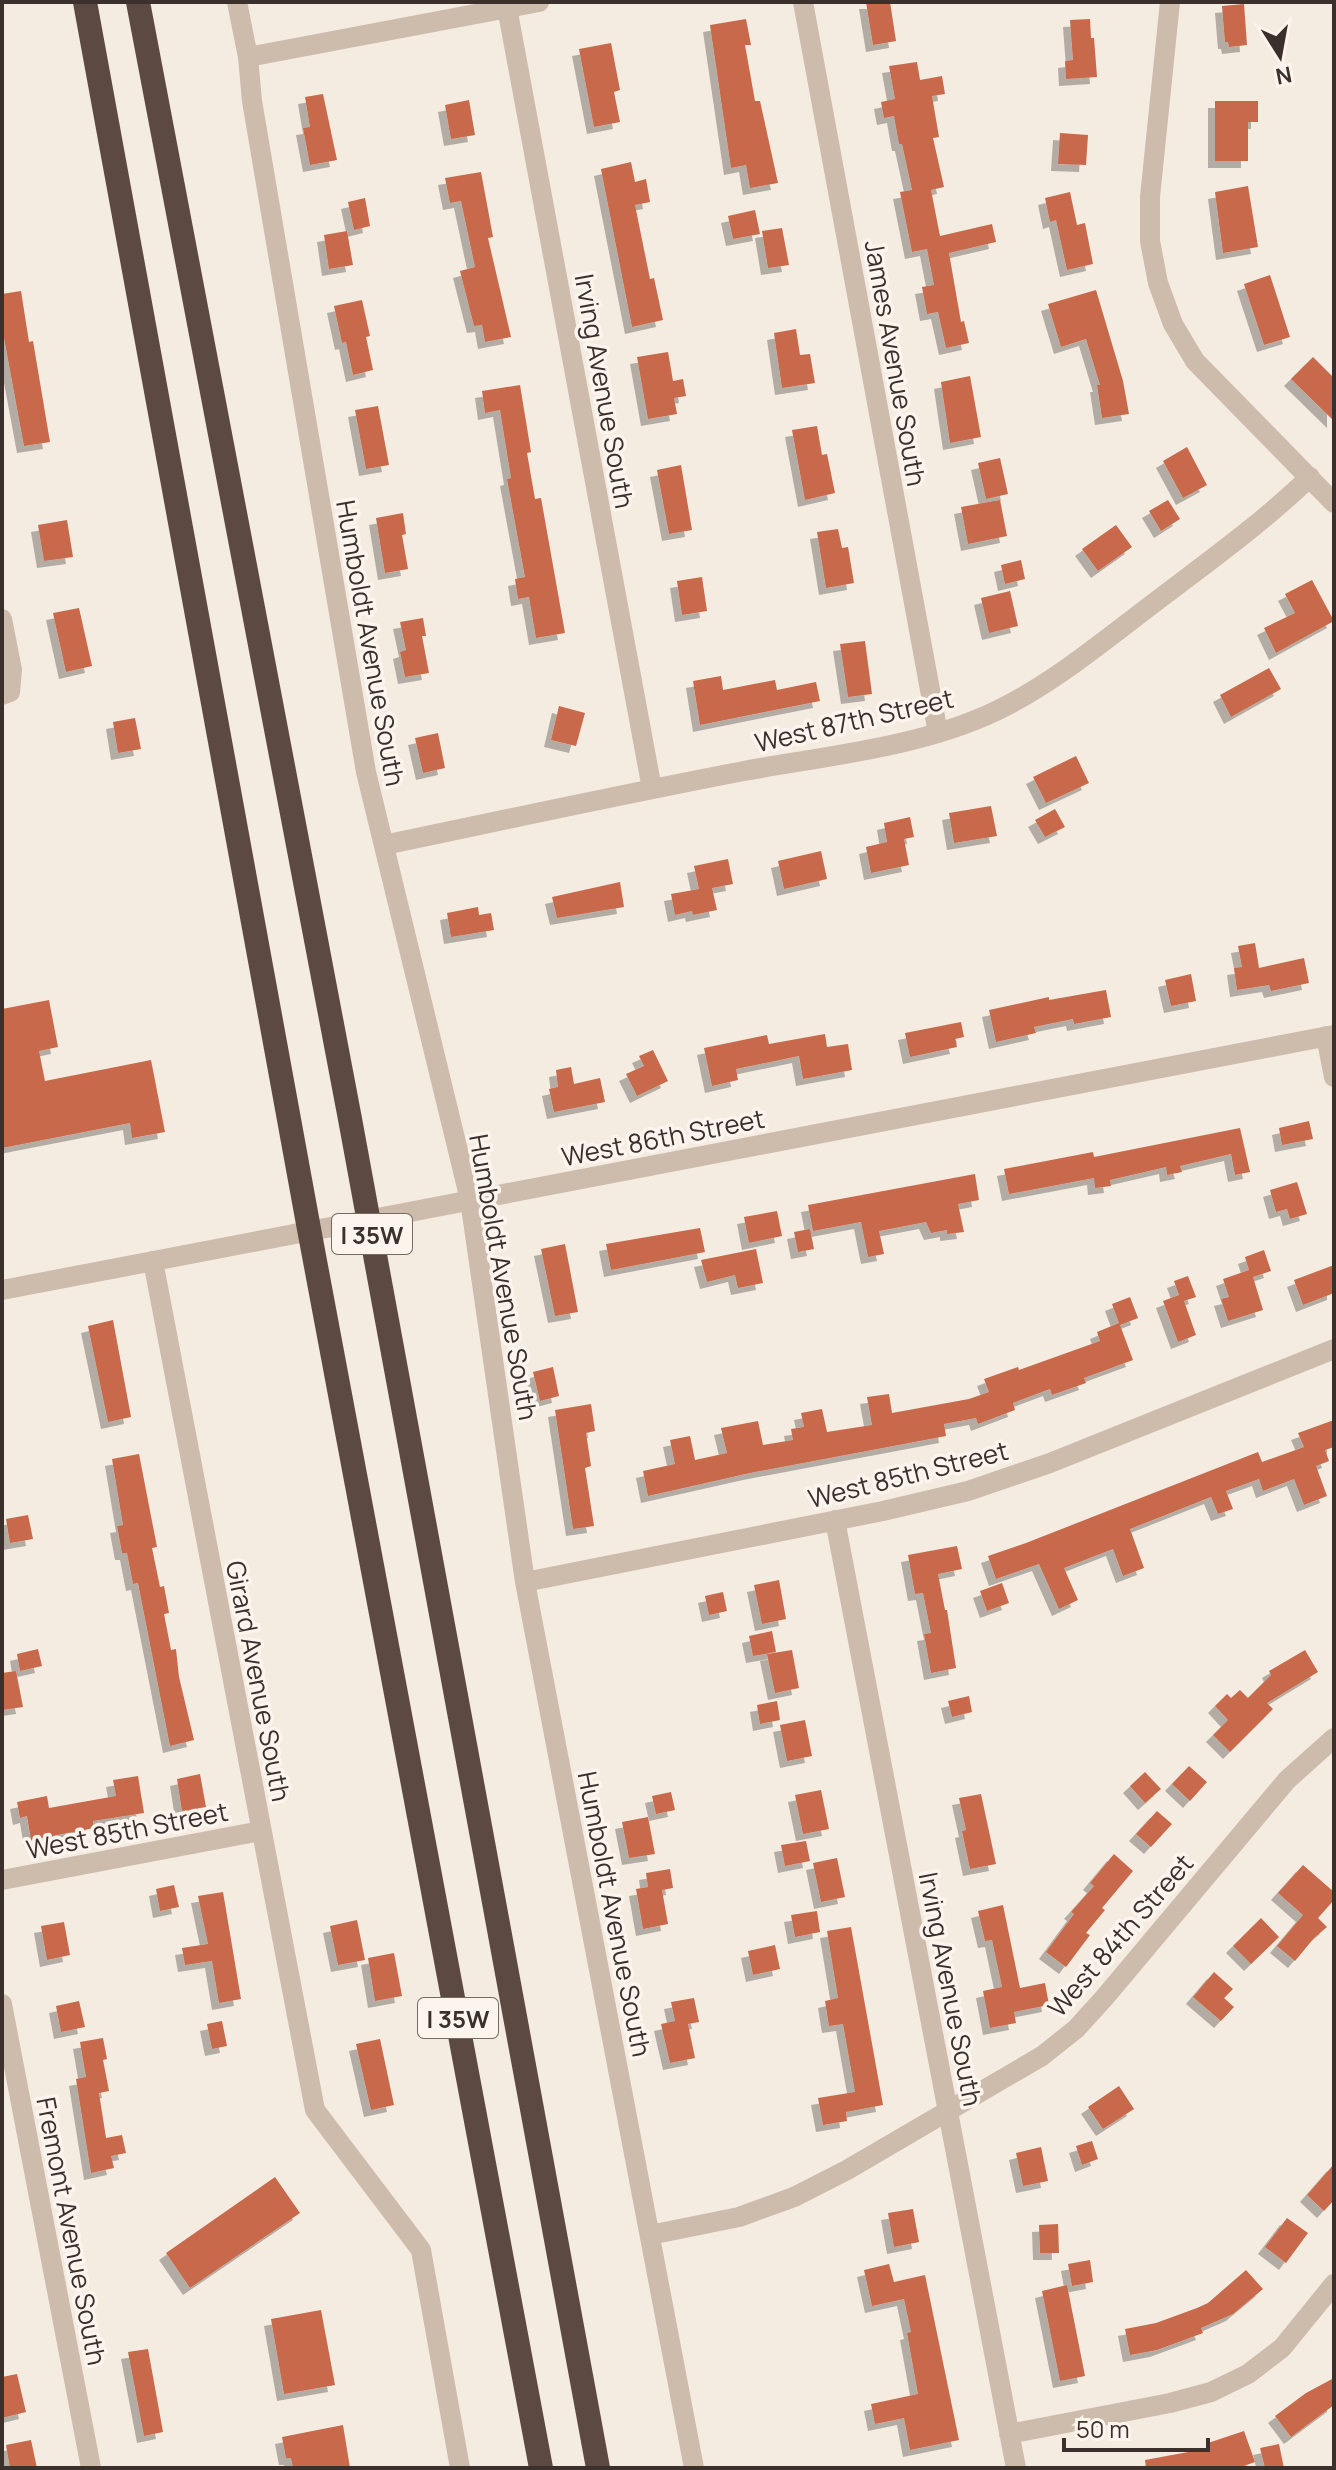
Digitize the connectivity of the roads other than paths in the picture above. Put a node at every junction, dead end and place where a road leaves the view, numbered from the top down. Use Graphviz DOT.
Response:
graph roads {
  1 [pos="85,2"];
  2 [pos="138,2"];
  3 [pos="237,2"];
  4 [pos="539,2"];
  5 [pos="803,2"];
  6 [pos="1170,2"];
  7 [pos="507,5"];
  8 [pos="248,57"];
  9 [pos="1310,477"];
  10 [pos="1334,503"];
  11 [pos="2,619"];
  12 [pos="6,693"];
  13 [pos="938,733"];
  14 [pos="652,789"];
  15 [pos="384,845"];
  16 [pos="1330,1036"];
  17 [pos="1334,1077"];
  18 [pos="470,1200"];
  19 [pos="153,1261"];
  20 [pos="2,1290"];
  21 [pos="1334,1349"];
  22 [pos="835,1520"];
  23 [pos="525,1582"];
  24 [pos="1334,1738"];
  25 [pos="261,1831"];
  26 [pos="2,1880"];
  27 [pos="2,2004"];
  28 [pos="948,2113"];
  29 [pos="650,2235"];
  30 [pos="1334,2284"];
  31 [pos="1009,2434"];
  32 [pos="91,2468"];
  33 [pos="460,2468"];
  34 [pos="541,2468"];
  35 [pos="598,2468"];
  36 [pos="694,2468"];
  37 [pos="1016,2468"];
  1 -- 34 [label="highway, I 35W"];
  2 -- 35 [label="highway, I 35W"];
  3 -- 8 [label="street, Humboldt Avenue South"];
  4 -- 7 [label="street"];
  5 -- 13 [label="street, James Avenue South"];
  6 -- 9 [label="street"];
  7 -- 8 [label="street"];
  7 -- 14 [label="street, Irving Avenue South"];
  8 -- 15 [label="street, Humboldt Avenue South"];
  9 -- 10 [label="street"];
  9 -- 13 [label="street, West 87th Street"];
  11 -- 12 [label="street"];
  13 -- 14 [label="street, West 87th Street"];
  14 -- 15 [label="street, West 87th Street"];
  15 -- 18 [label="street, Humboldt Avenue South"];
  16 -- 17 [label="street"];
  16 -- 18 [label="street, West 86th Street"];
  18 -- 19 [label="street, West 86th Street"];
  18 -- 23 [label="street, Humboldt Avenue South"];
  19 -- 20 [label="street, West 86th Street"];
  19 -- 25 [label="street, Girard Avenue South"];
  21 -- 22 [label="street, West 85th Street"];
  22 -- 23 [label="street, West 85th Street"];
  22 -- 28 [label="street, Irving Avenue South"];
  23 -- 29 [label="street, Humboldt Avenue South"];
  24 -- 28 [label="street, West 84th Street"];
  25 -- 26 [label="street, West 85th Street"];
  25 -- 33 [label="street, Girard Avenue South"];
  27 -- 32 [label="street, Fremont Avenue South"];
  28 -- 29 [label="street, West 84th Street"];
  28 -- 31 [label="street, Irving Avenue South"];
  29 -- 36 [label="street, Humboldt Avenue South"];
  30 -- 31 [label="street"];
  31 -- 37 [label="street, Irving Avenue South"];
}
